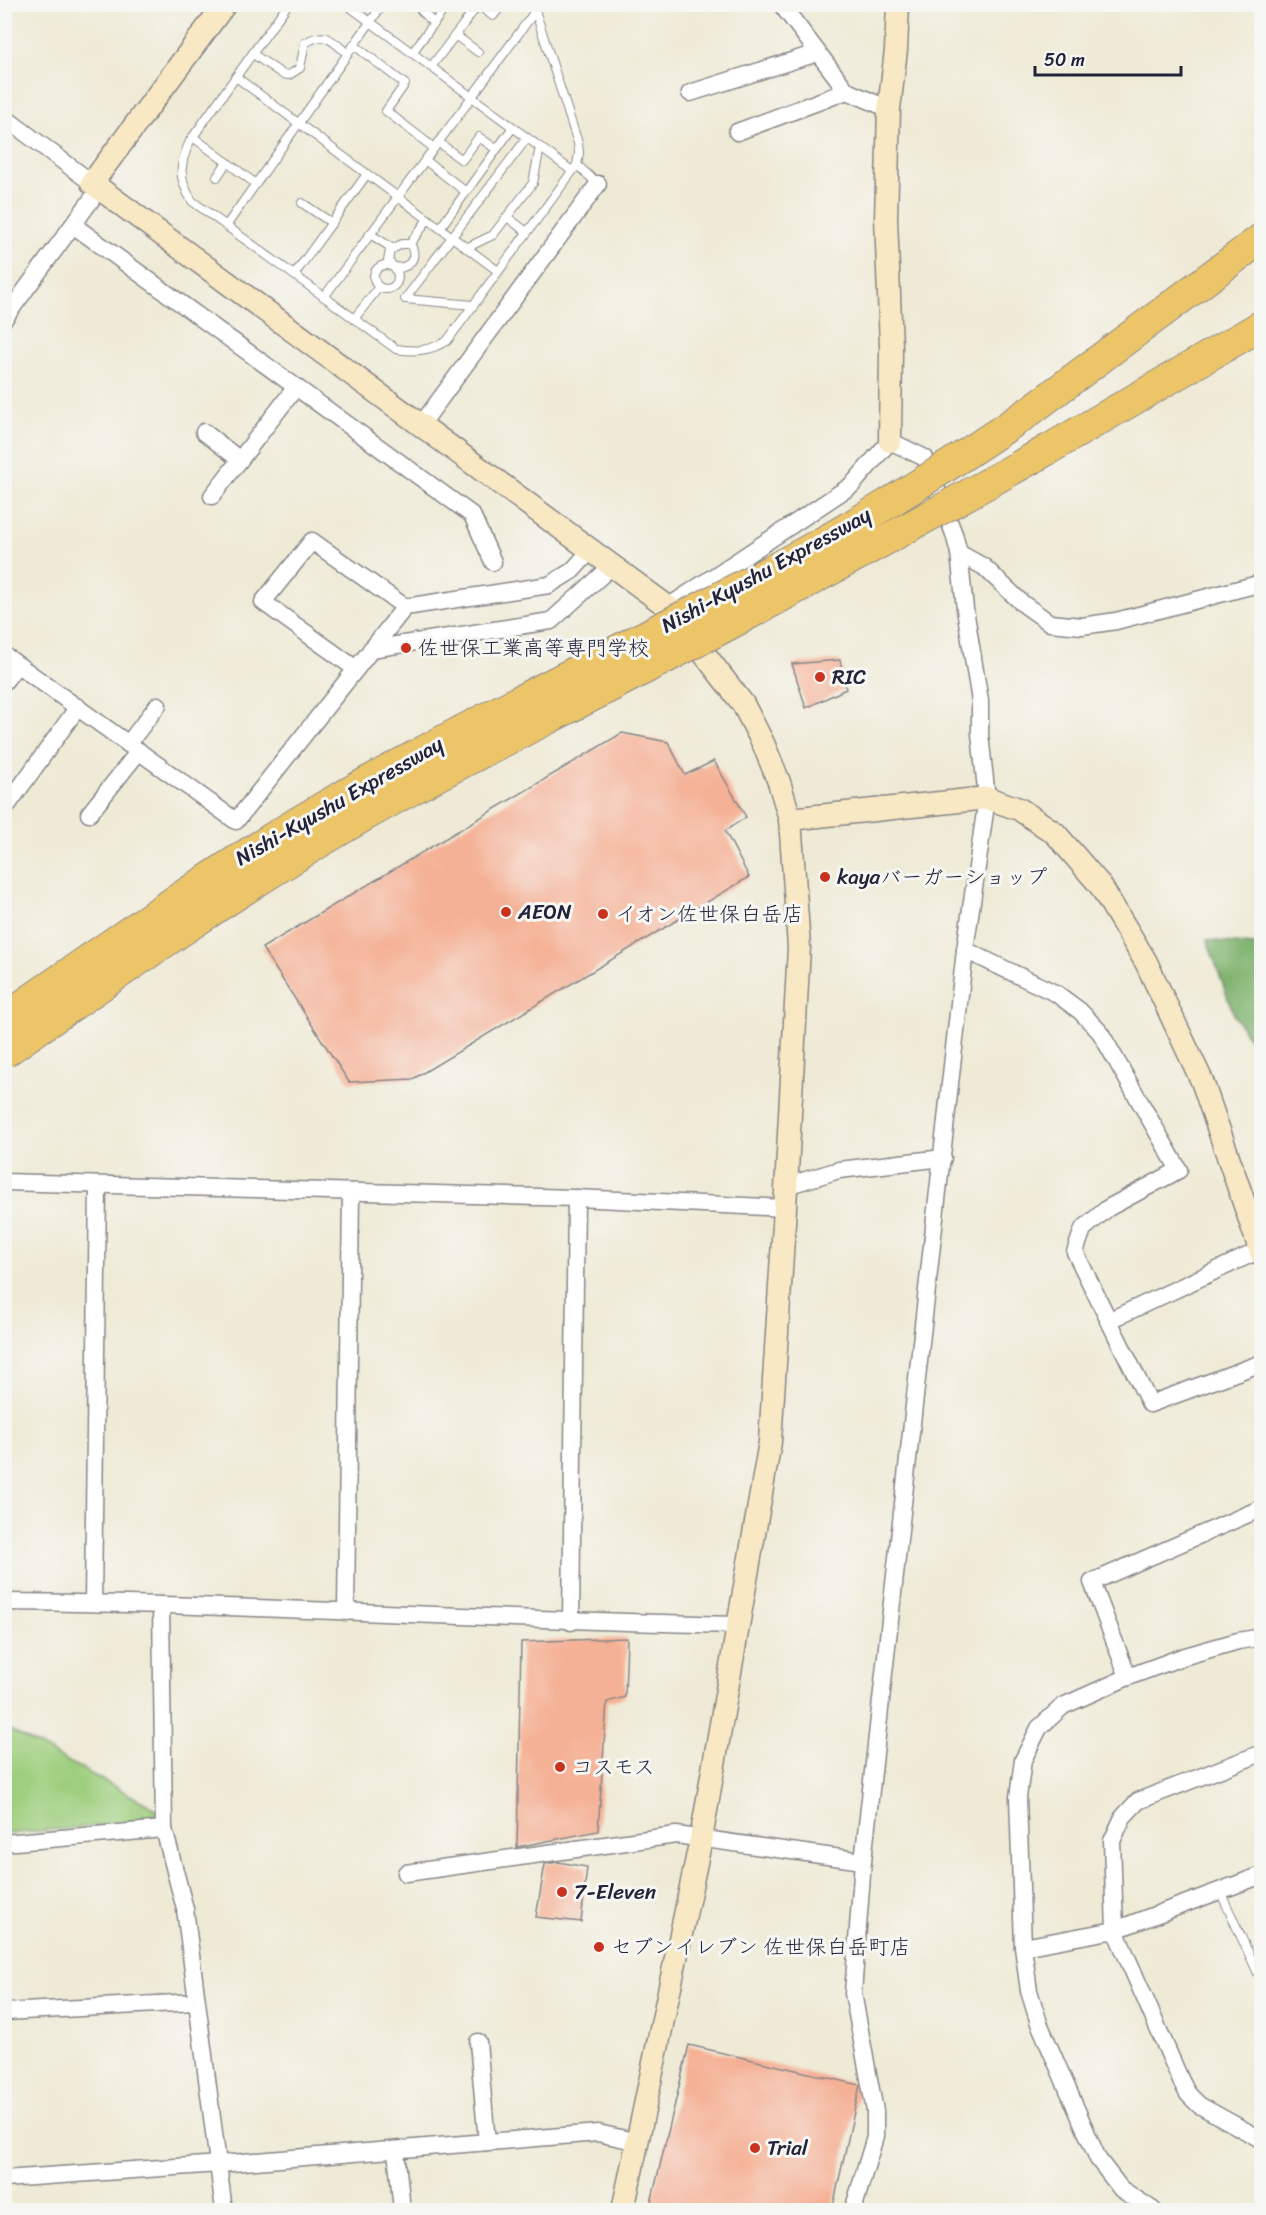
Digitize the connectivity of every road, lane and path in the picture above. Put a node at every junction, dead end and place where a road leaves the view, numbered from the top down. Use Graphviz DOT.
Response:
graph roads {
  1 [pos="225,4"];
  2 [pos="288,4"];
  3 [pos="346,4"];
  4 [pos="383,4"];
  5 [pos="420,4"];
  6 [pos="448,4"];
  7 [pos="503,4"];
  8 [pos="781,4"];
  9 [pos="898,4"];
  10 [pos="478,5"];
  11 [pos="535,7"];
  12 [pos="371,22"];
  13 [pos="434,24"];
  14 [pos="455,35"];
  15 [pos="354,45"];
  16 [pos="478,52"];
  17 [pos="412,53"];
  18 [pos="818,53"];
  19 [pos="253,54"];
  20 [pos="348,54"];
  21 [pos="431,67"];
  22 [pos="236,77"];
  23 [pos="847,91"];
  24 [pos="690,93"];
  25 [pos="472,97"];
  26 [pos="889,109"];
  27 [pos="4,117"];
  28 [pos="299,124"];
  29 [pos="513,127"];
  30 [pos="737,132"];
  31 [pos="193,137"];
  32 [pos="527,138"];
  33 [pos="436,145"];
  34 [pos="540,147"];
  35 [pos="496,149"];
  36 [pos="425,160"];
  37 [pos="227,162"];
  38 [pos="574,168"];
  39 [pos="367,174"];
  40 [pos="217,177"];
  41 [pos="256,184"];
  42 [pos="598,184"];
  43 [pos="96,185"];
  44 [pos="466,192"];
  45 [pos="398,197"];
  46 [pos="302,203"];
  47 [pos="507,217"];
  48 [pos="428,219"];
  49 [pos="332,223"];
  50 [pos="73,225"];
  51 [pos="226,226"];
  52 [pos="440,228"];
  53 [pos="527,232"];
  54 [pos="370,234"];
  55 [pos="452,237"];
  56 [pos="1262,238"];
  57 [pos="410,244"];
  58 [pos="466,248"];
  59 [pos="392,249"];
  60 [pos="393,266"];
  61 [pos="498,271"];
  62 [pos="294,275"];
  63 [pos="378,287"];
  64 [pos="324,297"];
  65 [pos="472,305"];
  66 [pos="4,319"];
  67 [pos="354,319"];
  68 [pos="1262,324"];
  69 [pos="296,387"];
  70 [pos="421,425"];
  71 [pos="204,432"];
  72 [pos="890,441"];
  73 [pos="240,460"];
  74 [pos="212,496"];
  75 [pos="591,550"];
  76 [pos="959,554"];
  77 [pos="493,562"];
  78 [pos="612,566"];
  79 [pos="1262,583"];
  80 [pos="405,607"];
  81 [pos="668,607"];
  82 [pos="371,649"];
  83 [pos="11,660"];
  84 [pos="356,669"];
  85 [pos="4,682"];
  86 [pos="158,705"];
  87 [pos="78,707"];
  88 [pos="133,747"];
  89 [pos="987,798"];
  90 [pos="4,810"];
  91 [pos="89,814"];
  92 [pos="790,819"];
  93 [pos="964,950"];
  94 [pos="4,1018"];
  95 [pos="4,1036"];
  96 [pos="4,1053"];
  97 [pos="943,1158"];
  98 [pos="4,1182"];
  99 [pos="98,1185"];
  100 [pos="351,1192"];
  101 [pos="786,1197"];
  102 [pos="576,1198"];
  103 [pos="1261,1253"];
  104 [pos="1108,1321"];
  105 [pos="1262,1363"];
  106 [pos="1262,1508"];
  107 [pos="4,1602"];
  108 [pos="93,1602"];
  109 [pos="161,1605"];
  110 [pos="346,1611"];
  111 [pos="571,1622"];
  112 [pos="737,1625"];
  113 [pos="1262,1637"];
  114 [pos="1128,1677"];
  115 [pos="1262,1753"];
  116 [pos="164,1829"];
  117 [pos="700,1839"];
  118 [pos="4,1843"];
  119 [pos="863,1861"];
  120 [pos="406,1873"];
  121 [pos="1262,1875"];
  122 [pos="1220,1891"];
  123 [pos="1115,1930"];
  124 [pos="1023,1947"];
  125 [pos="1262,1982"];
  126 [pos="195,2002"];
  127 [pos="4,2012"];
  128 [pos="477,2042"];
  129 [pos="1262,2140"];
  130 [pos="487,2142"];
  131 [pos="638,2142"];
  132 [pos="396,2150"];
  133 [pos="219,2164"];
  134 [pos="4,2179"];
  135 [pos="224,2211"];
  136 [pos="402,2211"];
  137 [pos="623,2211"];
  138 [pos="853,2211"];
  139 [pos="1153,2211"];
  1 -- 43 [label="street"];
  2 -- 19 [label="lane"];
  3 -- 12 [label="lane"];
  4 -- 12 [label="lane"];
  5 -- 13 [label="lane"];
  6 -- 13 [label="lane"];
  7 -- 10 [label="lane"];
  8 -- 18 [label="street"];
  9 -- 26 [label="street"];
  10 -- 14 [label="lane"];
  11 -- 25 [label="lane"];
  11 -- 38 [label="lane"];
  12 -- 15 [label="lane"];
  12 -- 17 [label="lane"];
  13 -- 17 [label="lane"];
  14 -- 16 [label="lane"];
  14 -- 21 [label="lane"];
  15 -- 20 [label="lane"];
  15 -- 33 [label="lane"];
  17 -- 21 [label="lane"];
  18 -- 23 [label="street"];
  18 -- 24 [label="street"];
  19 -- 20 [label="lane"];
  19 -- 22 [label="lane"];
  20 -- 28 [label="lane"];
  21 -- 25 [label="lane"];
  22 -- 28 [label="lane"];
  22 -- 31 [label="lane"];
  23 -- 26 [label="street"];
  23 -- 30 [label="street"];
  25 -- 29 [label="lane"];
  25 -- 33 [label="lane"];
  26 -- 72 [label="street"];
  27 -- 43 [label="street"];
  28 -- 39 [label="lane"];
  28 -- 41 [label="lane"];
  29 -- 32 [label="lane"];
  29 -- 35 [label="lane"];
  31 -- 37 [label="lane"];
  31 -- 51 [label="lane"];
  32 -- 34 [label="lane"];
  32 -- 55 [label="lane"];
  33 -- 35 [label="lane"];
  33 -- 36 [label="lane"];
  34 -- 38 [label="lane"];
  34 -- 47 [label="lane"];
  35 -- 44 [label="lane"];
  36 -- 44 [label="lane"];
  36 -- 45 [label="lane"];
  37 -- 40 [label="lane"];
  37 -- 41 [label="lane"];
  38 -- 42 [label="lane"];
  38 -- 53 [label="lane"];
  39 -- 45 [label="lane"];
  39 -- 49 [label="lane"];
  41 -- 51 [label="lane"];
  42 -- 70 [label="street"];
  43 -- 50 [label="street"];
  43 -- 70 [label="street"];
  44 -- 52 [label="lane"];
  45 -- 48 [label="lane"];
  45 -- 54 [label="lane"];
  46 -- 49 [label="lane"];
  47 -- 53 [label="lane"];
  47 -- 58 [label="lane"];
  48 -- 52 [label="lane"];
  48 -- 57 [label="lane"];
  49 -- 62 [label="lane"];
  50 -- 66 [label="street"];
  50 -- 69 [label="street"];
  51 -- 62 [label="lane"];
  52 -- 55 [label="lane"];
  53 -- 61 [label="lane"];
  54 -- 59 [label="lane"];
  54 -- 64 [label="lane"];
  55 -- 58 [label="lane"];
  55 -- 65 [label="lane"];
  56 -- 94 [label="highway, Nishi-Kyushu Expressway, bridge"];
  57 -- 59 [label="lane"];
  57 -- 60 [label="lane"];
  58 -- 61 [label="lane"];
  59 -- 60 [label="lane"];
  60 -- 63 [label="lane"];
  60 -- 63 [label="lane"];
  61 -- 65 [label="lane"];
  62 -- 64 [label="lane"];
  63 -- 67 [label="lane"];
  64 -- 67 [label="lane"];
  65 -- 67 [label="lane"];
  68 -- 96 [label="highway, Nishi-Kyushu Expressway, bridge"];
  69 -- 73 [label="street"];
  69 -- 77 [label="street"];
  70 -- 75 [label="street"];
  71 -- 73 [label="street"];
  72 -- 76 [label="street"];
  72 -- 81 [label="street"];
  73 -- 74 [label="street"];
  75 -- 78 [label="street"];
  75 -- 80 [label="street"];
  76 -- 79 [label="street"];
  76 -- 89 [label="street"];
  78 -- 81 [label="street"];
  78 -- 82 [label="street"];
  80 -- 82 [label="street"];
  80 -- 84 [label="street"];
  81 -- 92 [label="street"];
  81 -- 95 [label="street"];
  82 -- 84 [label="street"];
  83 -- 85 [label="street"];
  83 -- 87 [label="street"];
  84 -- 88 [label="street"];
  86 -- 88 [label="street"];
  87 -- 88 [label="street"];
  87 -- 90 [label="street"];
  88 -- 91 [label="street"];
  89 -- 92 [label="street"];
  89 -- 93 [label="street"];
  89 -- 103 [label="street"];
  92 -- 101 [label="street"];
  93 -- 97 [label="street"];
  93 -- 104 [label="street"];
  97 -- 101 [label="street"];
  97 -- 119 [label="street"];
  98 -- 99 [label="street"];
  99 -- 100 [label="street"];
  99 -- 108 [label="street"];
  100 -- 102 [label="street"];
  100 -- 110 [label="street"];
  101 -- 102 [label="street"];
  101 -- 112 [label="street"];
  102 -- 111 [label="street"];
  103 -- 104 [label="street"];
  104 -- 105 [label="street"];
  106 -- 114 [label="street"];
  107 -- 108 [label="street"];
  108 -- 109 [label="street"];
  109 -- 110 [label="street"];
  109 -- 116 [label="street"];
  110 -- 111 [label="street"];
  111 -- 112 [label="street"];
  112 -- 117 [label="street"];
  113 -- 114 [label="street"];
  114 -- 124 [label="street"];
  115 -- 123 [label="street"];
  116 -- 118 [label="street"];
  116 -- 126 [label="street"];
  117 -- 119 [label="street"];
  117 -- 120 [label="street"];
  117 -- 131 [label="street"];
  119 -- 138 [label="street"];
  121 -- 122 [label="street"];
  122 -- 123 [label="street"];
  122 -- 125 [label="lane"];
  123 -- 124 [label="street"];
  123 -- 129 [label="street"];
  124 -- 139 [label="street"];
  126 -- 127 [label="street"];
  126 -- 133 [label="street"];
  128 -- 130 [label="street"];
  130 -- 131 [label="street"];
  130 -- 132 [label="street"];
  131 -- 137 [label="street"];
  132 -- 133 [label="street"];
  132 -- 136 [label="street"];
  133 -- 134 [label="street"];
  133 -- 135 [label="street"];
}
